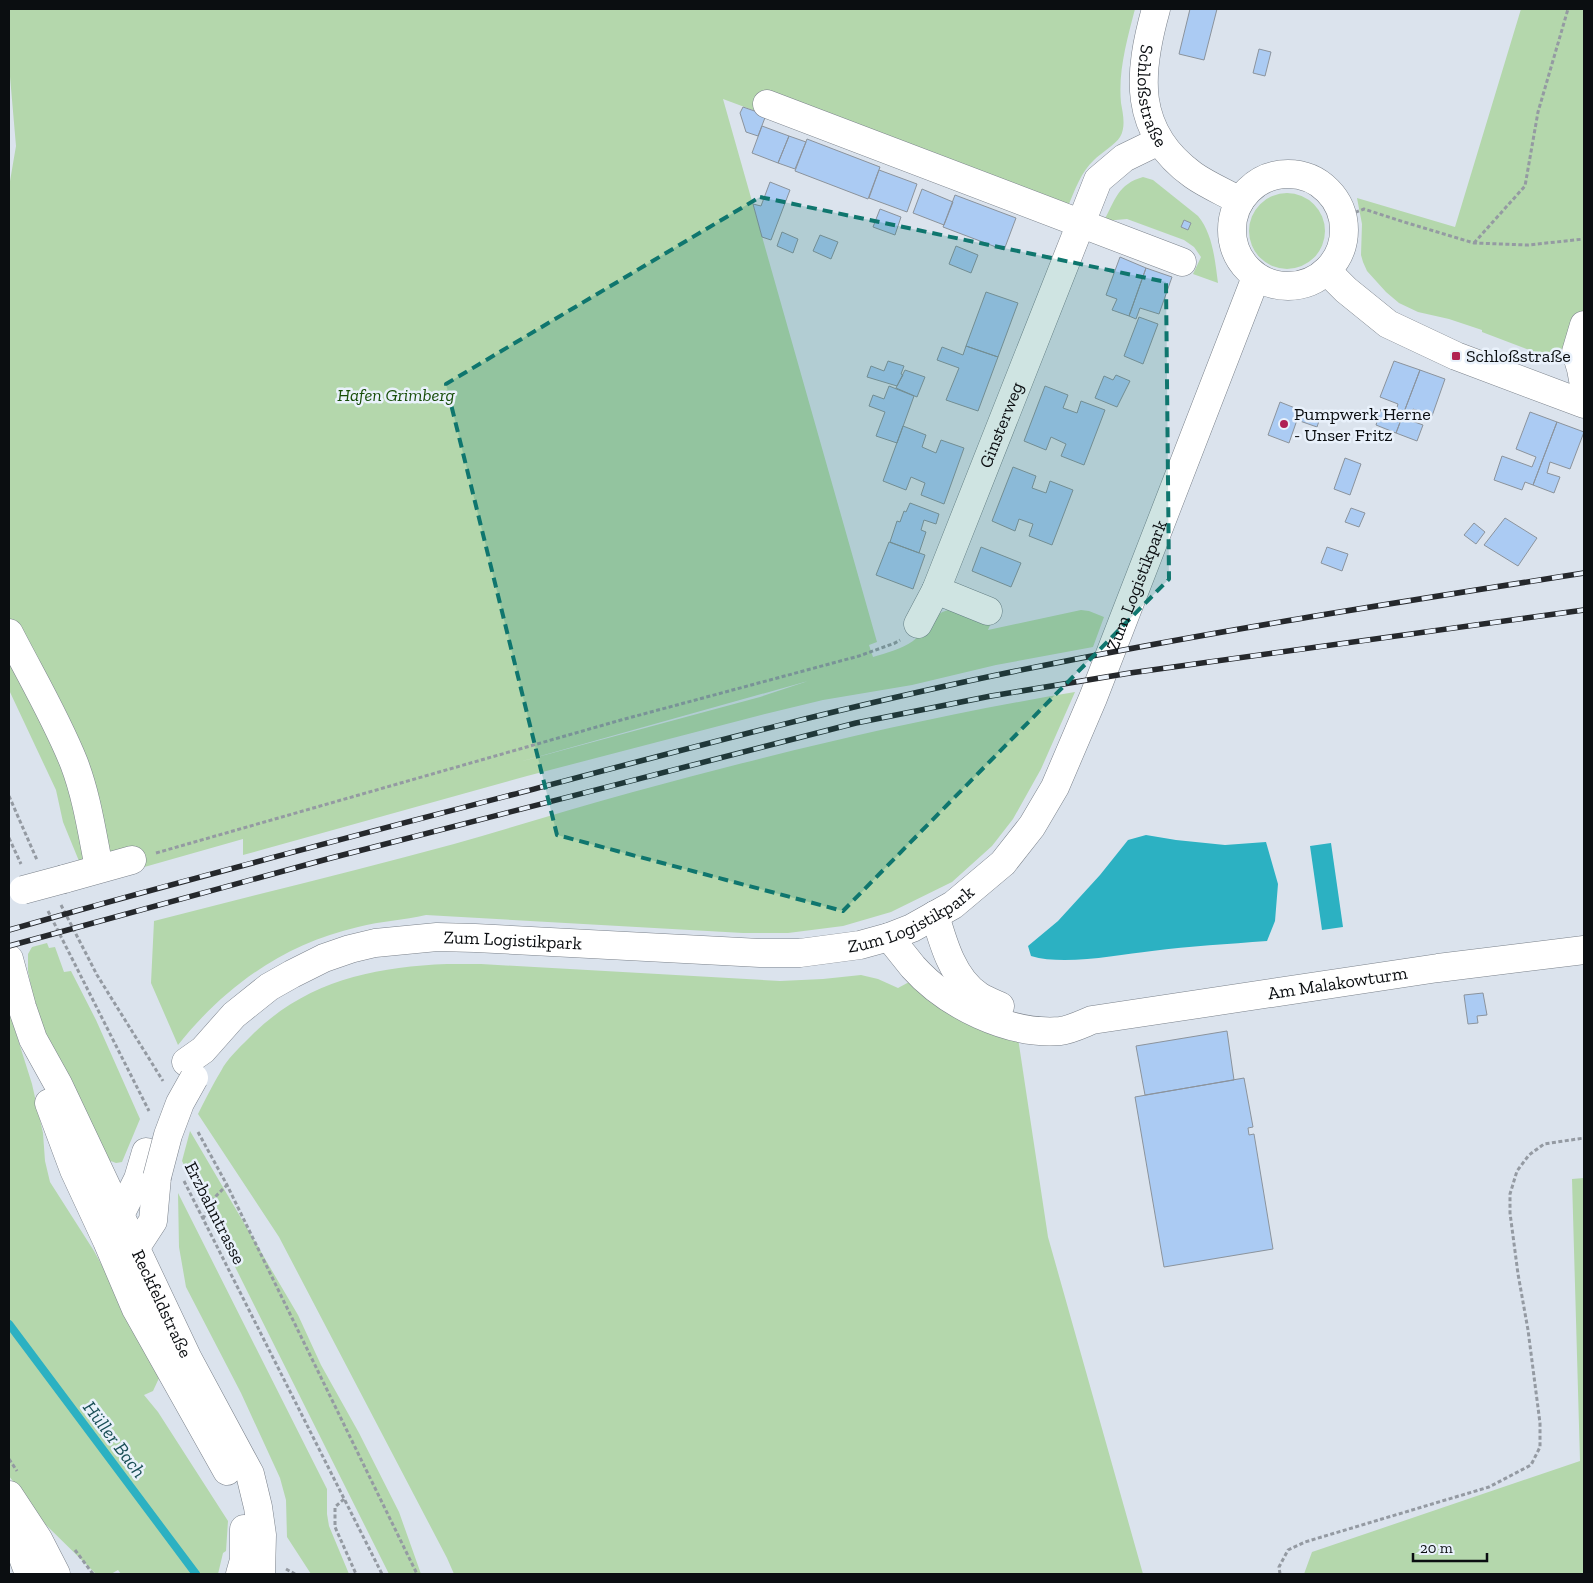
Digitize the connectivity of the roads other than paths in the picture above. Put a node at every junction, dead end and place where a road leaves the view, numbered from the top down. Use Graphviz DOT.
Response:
graph roads {
  1 [pos="1156,9"];
  2 [pos="767,104"];
  3 [pos="1159,141"];
  4 [pos="1240,201"];
  5 [pos="1080,223"];
  6 [pos="1182,262"];
  7 [pos="1328,271"];
  8 [pos="1256,277"];
  9 [pos="1584,325"];
  10 [pos="1584,385"];
  11 [pos="1584,404"];
  12 [pos="936,590"];
  13 [pos="988,611"];
  14 [pos="918,624"];
  15 [pos="9,632"];
  16 [pos="132,860"];
  17 [pos="99,868"];
  18 [pos="25,888"];
  19 [pos="935,915"];
  20 [pos="889,937"];
  21 [pos="1584,950"];
  22 [pos="9,960"];
  23 [pos="1092,1020"];
  24 [pos="33,1039"];
  25 [pos="203,1050"];
  26 [pos="119,1216"];
  27 [pos="119,1249"];
  28 [pos="9,1495"];
  29 [pos="9,1528"];
  30 [pos="248,1573"];
  31 [pos="29,1574"];
  32 [pos="56,1574"];
  1 -- 3 [label="street, Schloßstraße"];
  2 -- 5 [label="street"];
  3 -- 4 [label="street, Schloßstraße"];
  3 -- 5 [label="street, Ginsterweg"];
  4 -- 7 [label="street"];
  4 -- 8 [label="street"];
  5 -- 6 [label="street"];
  5 -- 12 [label="street, Ginsterweg"];
  7 -- 8 [label="street"];
  7 -- 11 [label="street"];
  8 -- 19 [label="street, Zum Logistikpark"];
  9 -- 10 [label="street"];
  12 -- 13 [label="street"];
  12 -- 14 [label="street, Ginsterweg"];
  15 -- 17 [label="street"];
  16 -- 17 [label="street"];
  17 -- 18 [label="street, bridge"];
  19 -- 20 [label="street, Zum Logistikpark"];
  19 -- 23 [label="street, Am Malakowturm"];
  20 -- 23 [label="street, Am Malakowturm"];
  20 -- 25 [label="street, Zum Logistikpark"];
  21 -- 23 [label="street, Am Malakowturm"];
  22 -- 24 [label="street, Reckfeldstraße"];
  24 -- 26 [label="street, Reckfeldstraße"];
  24 -- 27 [label="street, Reckfeldstraße"];
  25 -- 26 [label="street, Zum Logistikpark"];
  25 -- 27 [label="street, Zum Logistikpark, bridge"];
  26 -- 27 [label="street, Zum Logistikpark"];
  27 -- 30 [label="street, Reckfeldstraße"];
  28 -- 32 [label="street"];
  29 -- 31 [label="street"];
}
